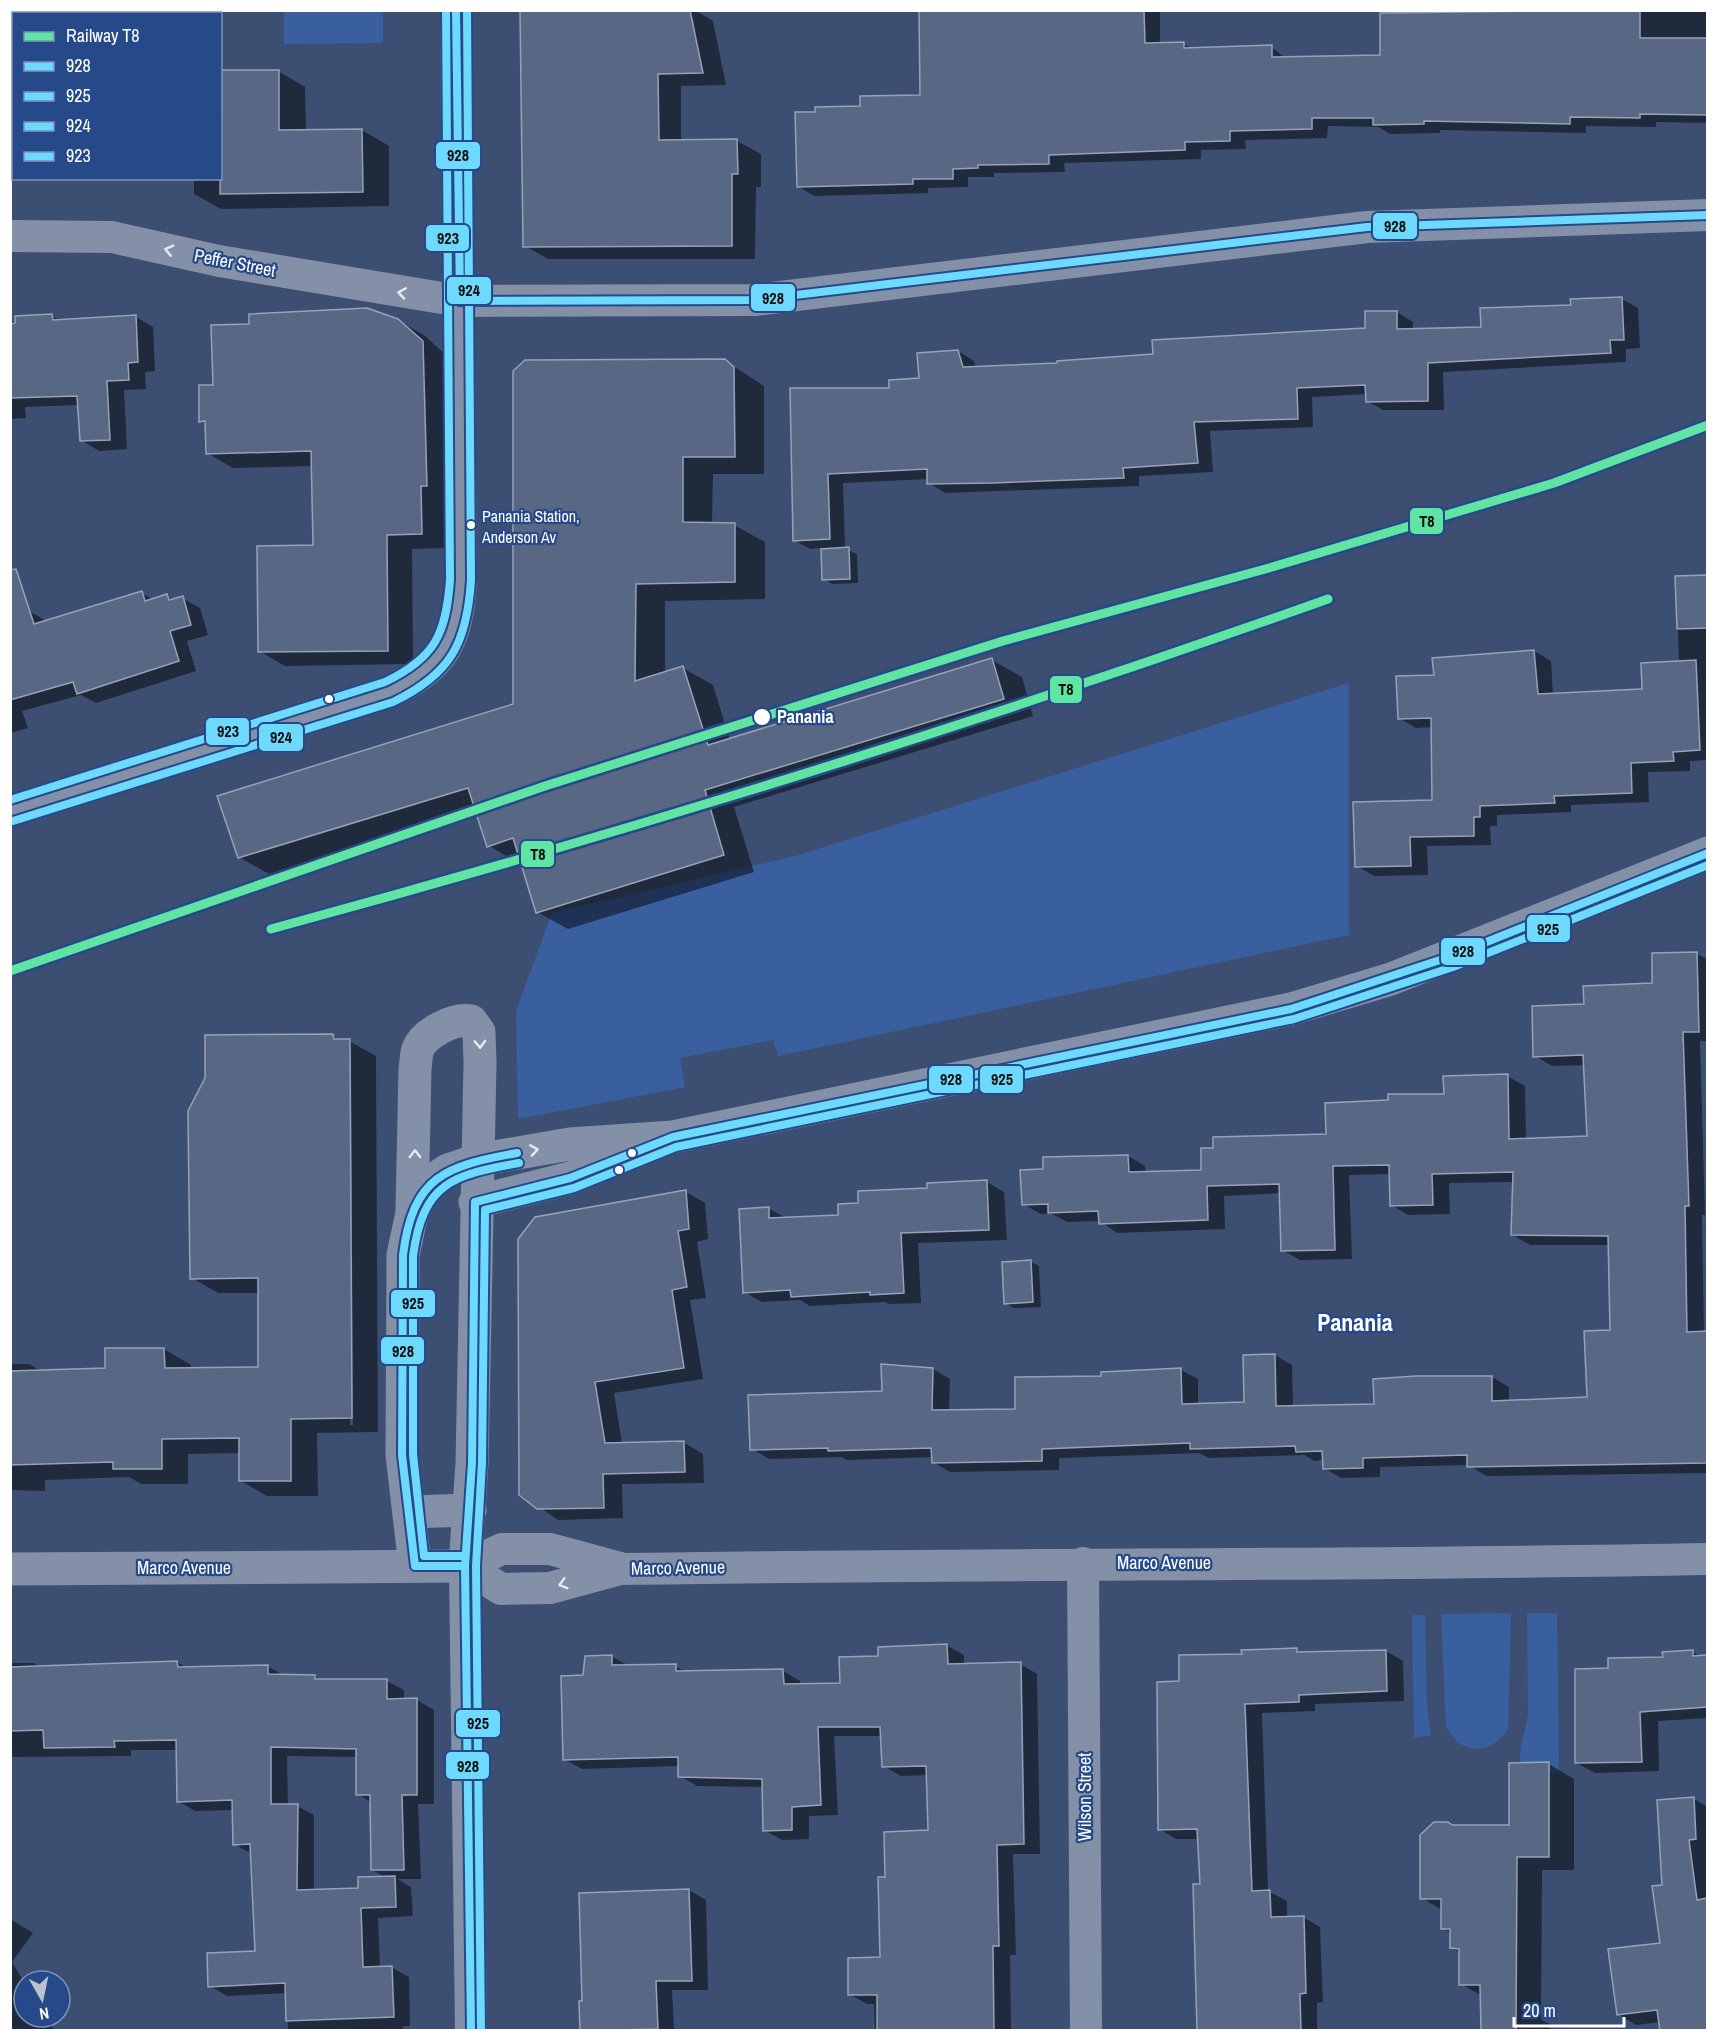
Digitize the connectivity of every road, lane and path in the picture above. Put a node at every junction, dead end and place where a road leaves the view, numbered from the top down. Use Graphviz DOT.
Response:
graph roads {
  1 [pos="456,10"];
  2 [pos="1707,215"];
  3 [pos="10,236"];
  4 [pos="460,301"];
  5 [pos="10,811"];
  6 [pos="1707,853"];
  7 [pos="673,1137"];
  8 [pos="477,1151"];
  9 [pos="475,1202"];
  10 [pos="412,1213"];
  11 [pos="470,1510"];
  12 [pos="409,1512"];
  13 [pos="1707,1559"];
  14 [pos="1083,1563"];
  15 [pos="415,1566"];
  16 [pos="465,1566"];
  17 [pos="10,1569"];
  18 [pos="471,2031"];
  19 [pos="1086,2031"];
  1 -- 4 [label="street"];
  2 -- 4 [label="street, Peffer Street"];
  4 -- 3 [label="street, Peffer Street, one-way"];
  4 -- 5 [label="street"];
  6 -- 7 [label="street"];
  8 -- 7 [label="street, one-way"];
  7 -- 9 [label="street"];
  8 -- 9 [label="street"];
  8 -- 10 [label="street"];
  10 -- 8 [label="street, one-way"];
  9 -- 11 [label="street"];
  10 -- 12 [label="street"];
  11 -- 12 [label="street"];
  11 -- 16 [label="street"];
  12 -- 15 [label="street"];
  13 -- 14 [label="street, Marco Avenue"];
  14 -- 16 [label="street, Marco Avenue"];
  14 -- 19 [label="street, Wilson Street"];
  15 -- 16 [label="street, Marco Avenue"];
  15 -- 17 [label="street, Marco Avenue"];
  16 -- 18 [label="street"];
}
